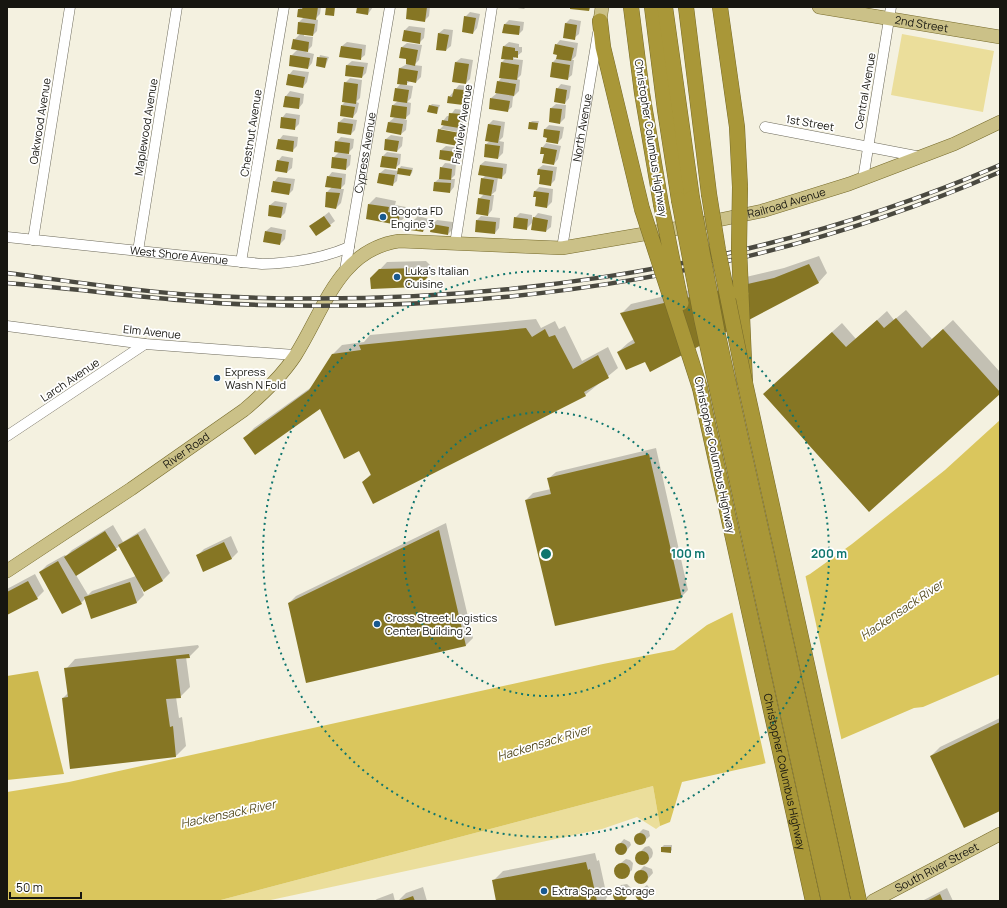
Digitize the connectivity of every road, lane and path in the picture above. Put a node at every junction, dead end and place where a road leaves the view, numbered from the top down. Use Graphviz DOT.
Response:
graph roads {
  1 [pos="70,7"];
  2 [pos="177,7"];
  3 [pos="284,7"];
  4 [pos="390,7"];
  5 [pos="492,7"];
  6 [pos="631,7"];
  7 [pos="652,7"];
  8 [pos="665,7"];
  9 [pos="686,7"];
  10 [pos="720,7"];
  11 [pos="819,7"];
  12 [pos="890,13"];
  13 [pos="601,14"];
  14 [pos="1000,37"];
  15 [pos="1000,122"];
  16 [pos="765,127"];
  17 [pos="867,146"];
  18 [pos="921,157"];
  19 [pos="862,179"];
  20 [pos="686,199"];
  21 [pos="7,237"];
  22 [pos="34,240"];
  23 [pos="455,244"];
  24 [pos="349,247"];
  25 [pos="562,248"];
  26 [pos="138,251"];
  27 [pos="241,262"];
  28 [pos="345,270"];
  29 [pos="330,295"];
  30 [pos="7,326"];
  31 [pos="145,344"];
  32 [pos="295,355"];
  33 [pos="745,383"];
  34 [pos="700,388"];
  35 [pos="7,436"];
  36 [pos="7,571"];
  37 [pos="1000,834"];
  38 [pos="813,901"];
  39 [pos="829,901"];
  40 [pos="843,901"];
  41 [pos="859,901"];
  42 [pos="873,901"];
  1 -- 22 [label="street, Oakwood Avenue"];
  2 -- 26 [label="street, Maplewood Avenue"];
  3 -- 27 [label="street, Chestnut Avenue"];
  4 -- 24 [label="street, Cypress Avenue"];
  5 -- 23 [label="street, Fairview Avenue"];
  6 -- 34 [label="highway, Christopher Columbus Highway, bridge"];
  7 -- 20 [label="highway, Christopher Columbus Highway"];
  8 -- 20 [label="highway, Christopher Columbus Highway"];
  9 -- 33 [label="highway, bridge"];
  10 -- 33 [label="highway, bridge"];
  11 -- 12 [label="main road, 2nd Street"];
  12 -- 14 [label="main road, 2nd Street"];
  12 -- 17 [label="street, Central Avenue"];
  13 -- 25 [label="street, North Avenue"];
  13 -- 34 [label="highway, bridge"];
  15 -- 18 [label="main road, Railroad Avenue"];
  16 -- 17 [label="street, 1st Street"];
  17 -- 18 [label="street, 1st Street"];
  17 -- 19 [label="street, Central Avenue"];
  18 -- 19 [label="main road, Railroad Avenue"];
  19 -- 25 [label="main road, Railroad Avenue"];
  20 -- 39 [label="highway, Christopher Columbus Highway, bridge"];
  20 -- 40 [label="highway, Christopher Columbus Highway, bridge"];
  21 -- 22 [label="street, West Shore Avenue"];
  22 -- 26 [label="street, West Shore Avenue"];
  23 -- 25 [label="main road"];
  23 -- 28 [label="main road"];
  24 -- 27 [label="street, West Shore Avenue"];
  24 -- 28 [label="street, Cypress Avenue"];
  26 -- 27 [label="street, West Shore Avenue"];
  28 -- 29 [label="main road, Cypress Avenue"];
  29 -- 32 [label="main road, River Road"];
  30 -- 31 [label="street, Elm Avenue"];
  31 -- 32 [label="street, Elm Avenue"];
  31 -- 35 [label="street, Larch Avenue"];
  32 -- 36 [label="main road, River Road"];
  33 -- 41 [label="highway"];
  34 -- 38 [label="highway, Christopher Columbus Highway"];
  37 -- 42 [label="main road, South River Street"];
}
